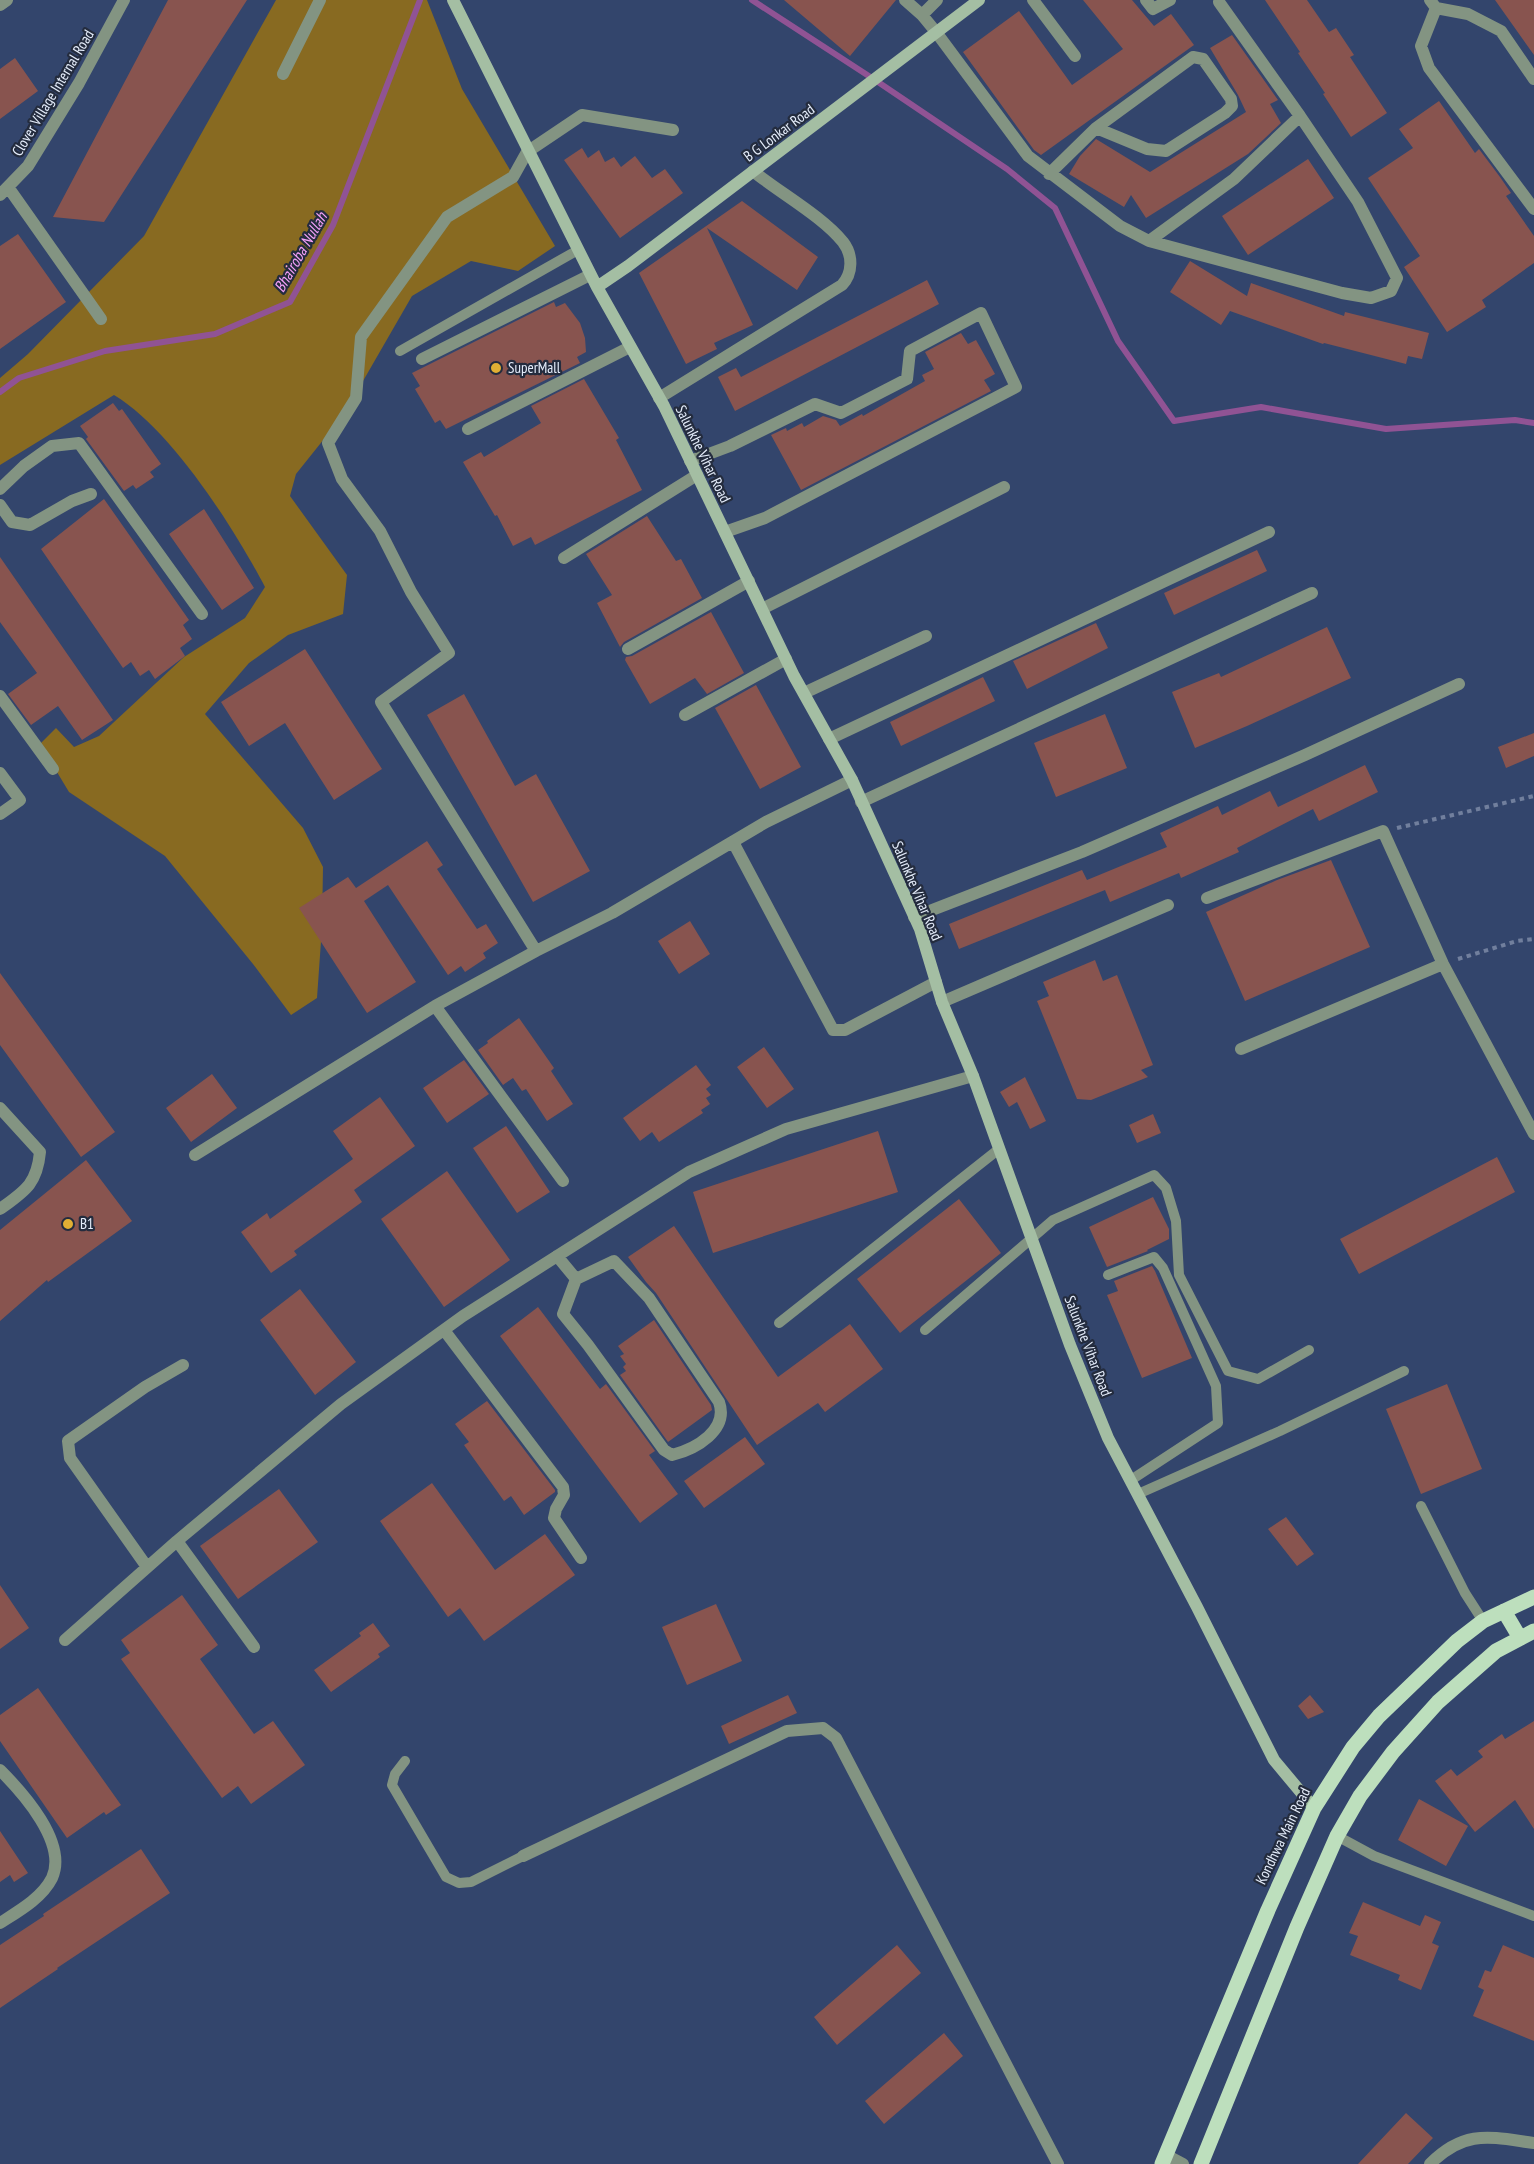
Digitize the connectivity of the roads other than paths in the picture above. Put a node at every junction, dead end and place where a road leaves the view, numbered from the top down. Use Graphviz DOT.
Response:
graph roads {
  1 [pos="7,0"];
  2 [pos="124,0"];
  3 [pos="320,0"];
  4 [pos="453,0"];
  5 [pos="905,0"];
  6 [pos="937,0"];
  7 [pos="979,0"];
  8 [pos="1033,0"];
  9 [pos="1146,0"];
  10 [pos="1170,0"];
  11 [pos="1219,2"];
  12 [pos="1433,4"];
  13 [pos="0,5"];
  14 [pos="922,15"];
  15 [pos="936,33"];
  16 [pos="1075,56"];
  17 [pos="283,74"];
  18 [pos="1534,79"];
  19 [pos="1300,116"];
  20 [pos="1096,128"];
  21 [pos="673,130"];
  22 [pos="527,152"];
  23 [pos="753,171"];
  24 [pos="1049,174"];
  25 [pos="4,191"];
  26 [pos="1534,209"];
  27 [pos="1149,241"];
  28 [pos="578,250"];
  29 [pos="590,275"];
  30 [pos="597,287"];
  31 [pos="101,319"];
  32 [pos="630,347"];
  33 [pos="400,351"];
  34 [pos="422,359"];
  35 [pos="659,398"];
  36 [pos="468,429"];
  37 [pos="690,461"];
  38 [pos="697,475"];
  39 [pos="1004,487"];
  40 [pos="0,489"];
  41 [pos="91,494"];
  42 [pos="0,505"];
  43 [pos="725,532"];
  44 [pos="1269,532"];
  45 [pos="564,558"];
  46 [pos="749,581"];
  47 [pos="1312,593"];
  48 [pos="762,609"];
  49 [pos="202,614"];
  50 [pos="926,636"];
  51 [pos="628,649"];
  52 [pos="786,659"];
  53 [pos="1459,684"];
  54 [pos="804,693"];
  55 [pos="0,696"];
  56 [pos="685,715"];
  57 [pos="829,739"];
  58 [pos="53,769"];
  59 [pos="0,773"];
  60 [pos="852,780"];
  61 [pos="861,802"];
  62 [pos="0,814"];
  63 [pos="733,842"];
  64 [pos="1207,898"];
  65 [pos="1168,905"];
  66 [pos="914,917"];
  67 [pos="536,951"];
  68 [pos="1443,964"];
  69 [pos="936,982"];
  70 [pos="942,1002"];
  71 [pos="435,1006"];
  72 [pos="1241,1049"];
  73 [pos="973,1076"];
  74 [pos="0,1108"];
  75 [pos="1534,1134"];
  76 [pos="999,1149"];
  77 [pos="195,1155"];
  78 [pos="563,1181"];
  79 [pos="0,1209"];
  80 [pos="1031,1239"];
  81 [pos="557,1256"];
  82 [pos="1108,1275"];
  83 [pos="576,1279"];
  84 [pos="779,1323"];
  85 [pos="444,1330"];
  86 [pos="925,1330"];
  87 [pos="1309,1350"];
  88 [pos="183,1365"];
  89 [pos="1404,1371"];
  90 [pos="1131,1480"];
  91 [pos="1138,1494"];
  92 [pos="1421,1506"];
  93 [pos="177,1541"];
  94 [pos="581,1558"];
  95 [pos="147,1567"];
  96 [pos="1534,1597"];
  97 [pos="1504,1611"];
  98 [pos="1483,1621"];
  99 [pos="1534,1631"];
  100 [pos="1520,1638"];
  101 [pos="65,1640"];
  102 [pos="254,1647"];
  103 [pos="405,1761"];
  104 [pos="0,1770"];
  105 [pos="1314,1808"];
  106 [pos="1337,1836"];
  107 [pos="523,1857"];
  108 [pos="1533,1914"];
  109 [pos="0,1923"];
  110 [pos="1534,2143"];
  111 [pos="1164,2160"];
  112 [pos="1058,2164"];
  113 [pos="1183,2164"];
  114 [pos="1200,2164"];
  115 [pos="1430,2164"];
  1 -- 13 [label="street"];
  2 -- 25 [label="street, Clover Village Internal Road"];
  3 -- 17 [label="street"];
  4 -- 22 [label="street, Salunkhe Vihar Road"];
  5 -- 14 [label="street"];
  6 -- 14 [label="street"];
  7 -- 15 [label="street, B G Lonkar Road"];
  8 -- 16 [label="street"];
  9 -- 10 [label="street"];
  11 -- 19 [label="street"];
  12 -- 18 [label="street"];
  12 -- 26 [label="street"];
  14 -- 15 [label="street"];
  15 -- 23 [label="street, B G Lonkar Road"];
  15 -- 24 [label="street"];
  19 -- 27 [label="street"];
  19 -- 27 [label="street"];
  20 -- 20 [label="street"];
  20 -- 24 [label="street"];
  21 -- 22 [label="street"];
  22 -- 28 [label="street, Salunkhe Vihar Road"];
  22 -- 67 [label="street"];
  23 -- 30 [label="street, B G Lonkar Road"];
  23 -- 35 [label="street"];
  24 -- 27 [label="street"];
  25 -- 31 [label="street"];
  28 -- 29 [label="street, Salunkhe Vihar Road"];
  28 -- 33 [label="lane"];
  29 -- 30 [label="street, Salunkhe Vihar Road"];
  29 -- 34 [label="street"];
  30 -- 32 [label="street, Salunkhe Vihar Road"];
  32 -- 35 [label="street, Salunkhe Vihar Road"];
  32 -- 36 [label="street"];
  35 -- 37 [label="street, Salunkhe Vihar Road"];
  37 -- 38 [label="street, Salunkhe Vihar Road"];
  37 -- 43 [label="street"];
  38 -- 43 [label="street, Salunkhe Vihar Road"];
  38 -- 45 [label="street"];
  39 -- 48 [label="street"];
  40 -- 49 [label="street"];
  41 -- 42 [label="street"];
  43 -- 46 [label="street, Salunkhe Vihar Road"];
  44 -- 57 [label="street"];
  46 -- 48 [label="street, Salunkhe Vihar Road"];
  46 -- 51 [label="street"];
  47 -- 61 [label="street"];
  48 -- 52 [label="street, Salunkhe Vihar Road"];
  50 -- 54 [label="street"];
  52 -- 54 [label="street, Salunkhe Vihar Road"];
  52 -- 56 [label="street"];
  53 -- 66 [label="street"];
  54 -- 57 [label="street, Salunkhe Vihar Road"];
  55 -- 58 [label="street"];
  57 -- 60 [label="street, Salunkhe Vihar Road"];
  59 -- 62 [label="street"];
  60 -- 61 [label="street, Salunkhe Vihar Road"];
  60 -- 63 [label="street"];
  61 -- 66 [label="street, Salunkhe Vihar Road"];
  63 -- 67 [label="street"];
  63 -- 69 [label="street"];
  64 -- 68 [label="street"];
  65 -- 70 [label="street"];
  66 -- 69 [label="street, Salunkhe Vihar Road"];
  67 -- 71 [label="street"];
  68 -- 72 [label="street"];
  68 -- 75 [label="street"];
  69 -- 70 [label="street, Salunkhe Vihar Road"];
  70 -- 73 [label="street, Salunkhe Vihar Road"];
  71 -- 77 [label="street"];
  71 -- 78 [label="street"];
  73 -- 76 [label="street, Salunkhe Vihar Road"];
  73 -- 81 [label="street"];
  74 -- 79 [label="street"];
  76 -- 80 [label="street, Salunkhe Vihar Road"];
  76 -- 84 [label="lane"];
  80 -- 86 [label="lane"];
  80 -- 87 [label="lane"];
  80 -- 90 [label="street, Salunkhe Vihar Road"];
  81 -- 83 [label="street"];
  81 -- 85 [label="street"];
  82 -- 90 [label="lane"];
  83 -- 83 [label="street"];
  85 -- 93 [label="street"];
  85 -- 94 [label="street"];
  88 -- 95 [label="street"];
  89 -- 91 [label="lane"];
  90 -- 91 [label="street, Salunkhe Vihar Road"];
  91 -- 105 [label="street, Salunkhe Vihar Road"];
  92 -- 98 [label="lane"];
  93 -- 95 [label="street"];
  93 -- 102 [label="street"];
  95 -- 101 [label="street"];
  96 -- 97 [label="main road, Kondhwa Main Road"];
  97 -- 98 [label="main road, Kondhwa Main Road"];
  97 -- 100 [label="main road"];
  98 -- 105 [label="main road, Kondhwa Main Road"];
  99 -- 100 [label="main road"];
  100 -- 106 [label="main road"];
  103 -- 107 [label="lane"];
  104 -- 109 [label="street"];
  105 -- 111 [label="main road, Kondhwa Main Road"];
  106 -- 108 [label="lane"];
  106 -- 114 [label="main road"];
  107 -- 112 [label="street"];
  110 -- 115 [label="street"];
  111 -- 113 [label="street"];
}
